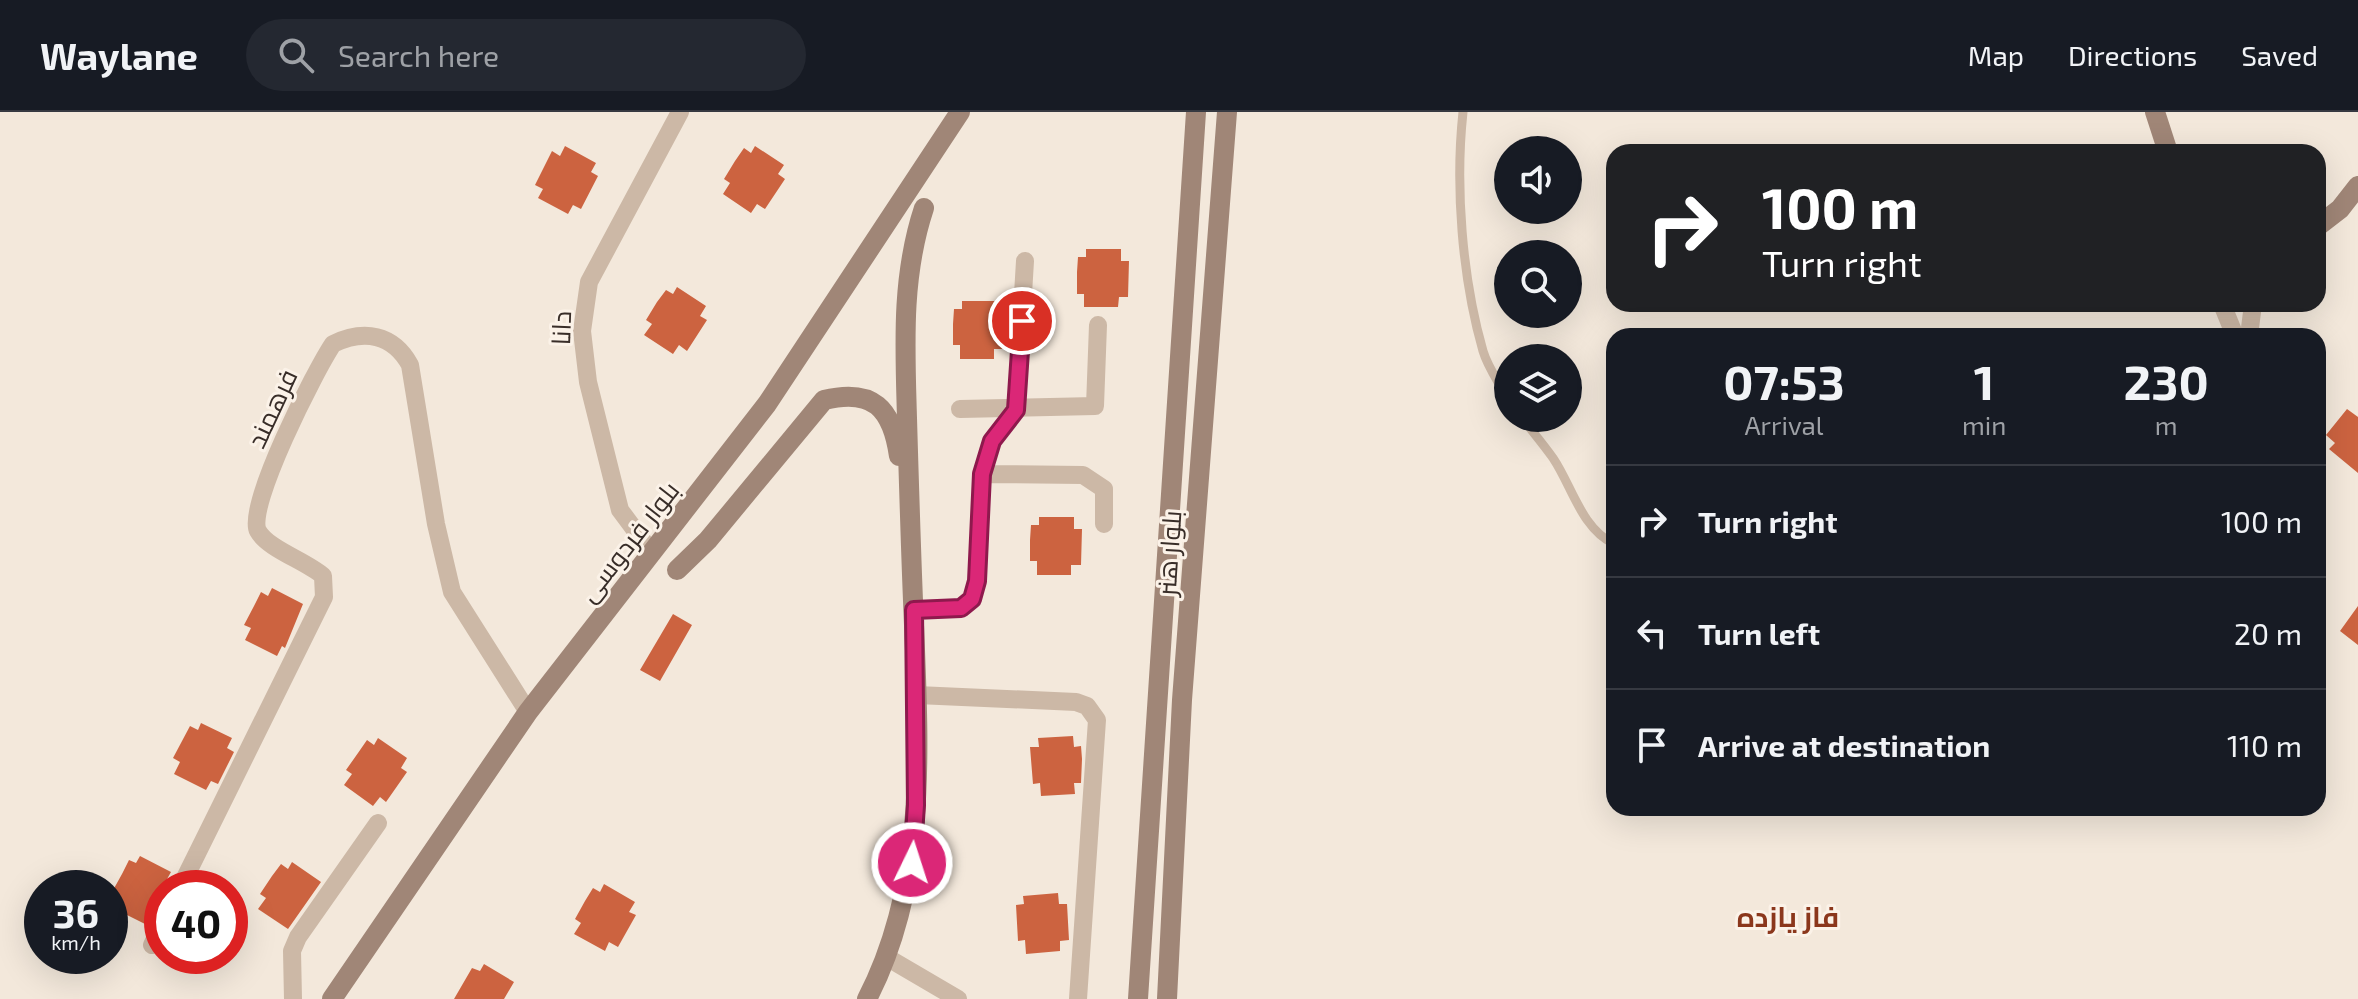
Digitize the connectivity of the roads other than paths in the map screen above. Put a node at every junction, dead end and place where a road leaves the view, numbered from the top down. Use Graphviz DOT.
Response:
graph roads {
  1 [pos="680,112"];
  2 [pos="960,112"];
  3 [pos="1196,112"];
  4 [pos="1227,112"];
  5 [pos="1463,112"];
  6 [pos="2155,112"];
  7 [pos="2165,144"];
  8 [pos="2358,186"];
  9 [pos="924,208"];
  10 [pos="2326,220"];
  11 [pos="1025,261"];
  12 [pos="1098,325"];
  13 [pos="1494,373"];
  14 [pos="960,409"];
  15 [pos="1016,410"];
  16 [pos="1533,432"];
  17 [pos="982,474"];
  18 [pos="1104,524"];
  19 [pos="1606,540"];
  20 [pos="911,547"];
  21 [pos="652,553"];
  22 [pos="677,570"];
  23 [pos="914,610"];
  24 [pos="917,695"];
  25 [pos="528,712"];
  26 [pos="378,823"];
  27 [pos="189,870"];
  28 [pos="888,958"];
  29 [pos="293,999"];
  30 [pos="332,999"];
  31 [pos="867,999"];
  32 [pos="958,999"];
  33 [pos="1078,999"];
  34 [pos="1138,999"];
  35 [pos="1167,999"];
  1 -- 21 [label="street, دانا"];
  2 -- 21 [label="street, بلوار فردوسی"];
  3 -- 34 [label="street, بلوار هنر"];
  4 -- 35 [label="street, بلوار هنر"];
  5 -- 13 [label="lane"];
  6 -- 7 [label="street"];
  8 -- 10 [label="street"];
  9 -- 20 [label="street"];
  11 -- 15 [label="street"];
  12 -- 15 [label="street"];
  14 -- 15 [label="street"];
  15 -- 17 [label="street"];
  16 -- 19 [label="lane"];
  17 -- 18 [label="street"];
  17 -- 23 [label="street"];
  20 -- 22 [label="street"];
  20 -- 23 [label="street"];
  21 -- 25 [label="street, بلوار فردوسی"];
  23 -- 24 [label="street"];
  24 -- 28 [label="street"];
  24 -- 33 [label="street"];
  25 -- 27 [label="street, فرهمند"];
  25 -- 30 [label="street, بلوار فردوسی"];
  26 -- 29 [label="street"];
  28 -- 31 [label="street"];
  28 -- 32 [label="street"];
}
